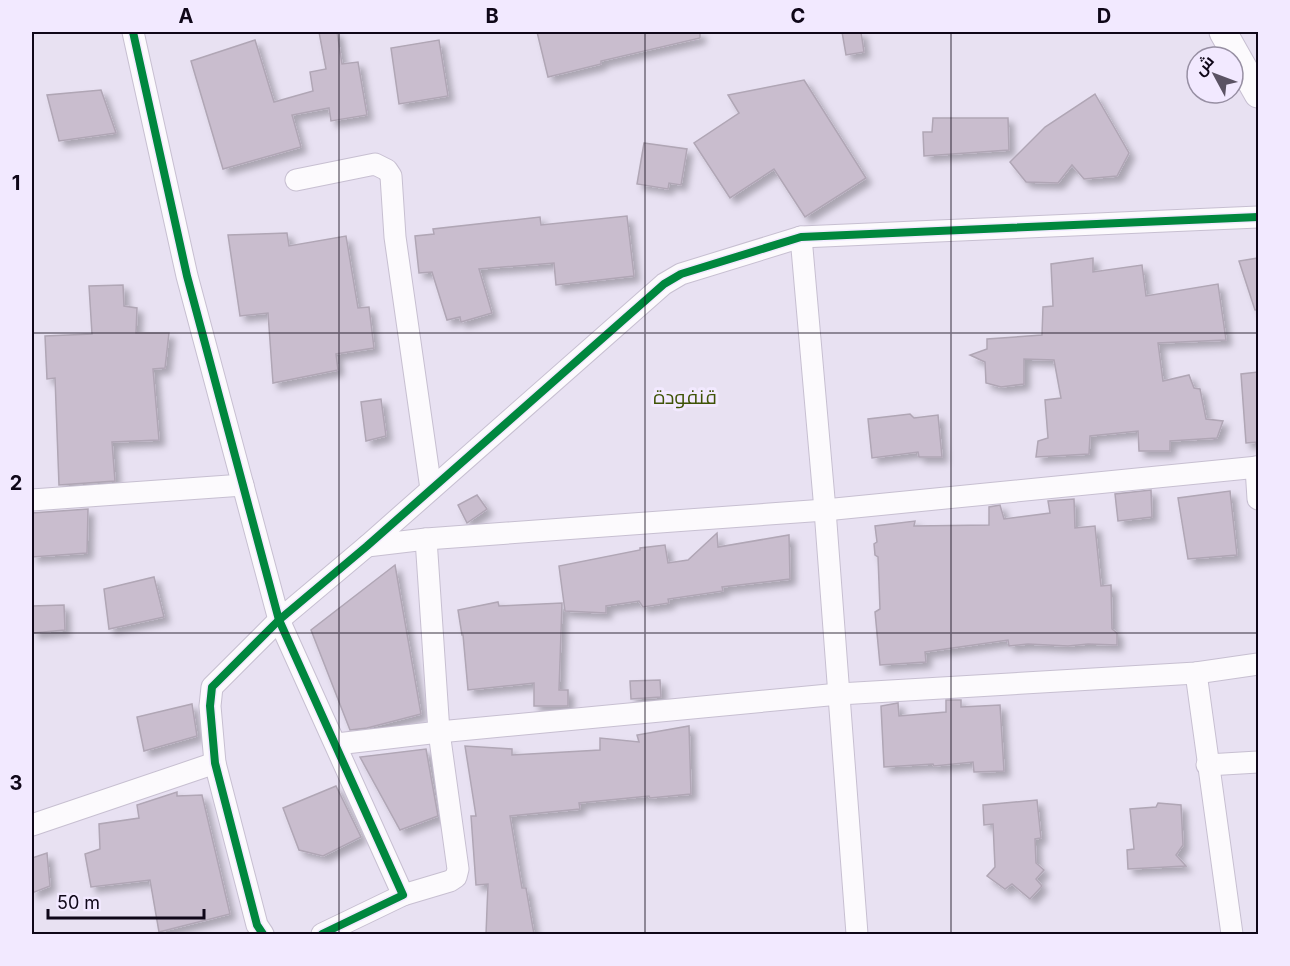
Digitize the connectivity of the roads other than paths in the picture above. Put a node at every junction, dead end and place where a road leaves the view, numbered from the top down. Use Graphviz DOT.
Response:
graph roads {
  1 [pos="133,32"];
  2 [pos="1223,32"];
  3 [pos="1258,94"];
  4 [pos="296,180"];
  5 [pos="1258,218"];
  6 [pos="801,237"];
  7 [pos="1257,467"];
  8 [pos="243,485"];
  9 [pos="431,489"];
  10 [pos="1258,499"];
  11 [pos="32,500"];
  12 [pos="825,510"];
  13 [pos="426,539"];
  14 [pos="367,546"];
  15 [pos="279,620"];
  16 [pos="1258,664"];
  17 [pos="1196,673"];
  18 [pos="839,694"];
  19 [pos="439,732"];
  20 [pos="337,744"];
  21 [pos="1258,762"];
  22 [pos="215,763"];
  23 [pos="1208,765"];
  24 [pos="32,825"];
  25 [pos="403,895"];
  26 [pos="263,934"];
  27 [pos="322,934"];
  28 [pos="857,934"];
  29 [pos="1232,934"];
  1 -- 8 [label="street"];
  2 -- 3 [label="main road"];
  4 -- 9 [label="street"];
  5 -- 6 [label="street"];
  6 -- 9 [label="street"];
  6 -- 12 [label="street"];
  7 -- 10 [label="street"];
  7 -- 12 [label="street"];
  8 -- 11 [label="street"];
  8 -- 15 [label="street"];
  9 -- 14 [label="street"];
  12 -- 13 [label="street"];
  12 -- 18 [label="street"];
  13 -- 14 [label="street"];
  13 -- 19 [label="street"];
  14 -- 15 [label="street"];
  15 -- 20 [label="street"];
  15 -- 22 [label="street"];
  16 -- 17 [label="street"];
  17 -- 18 [label="street"];
  17 -- 23 [label="street"];
  18 -- 19 [label="street"];
  18 -- 28 [label="street"];
  19 -- 20 [label="street"];
  19 -- 25 [label="street"];
  20 -- 25 [label="street"];
  21 -- 23 [label="street"];
  22 -- 24 [label="street"];
  22 -- 26 [label="street"];
  23 -- 29 [label="street"];
  25 -- 27 [label="street"];
}
